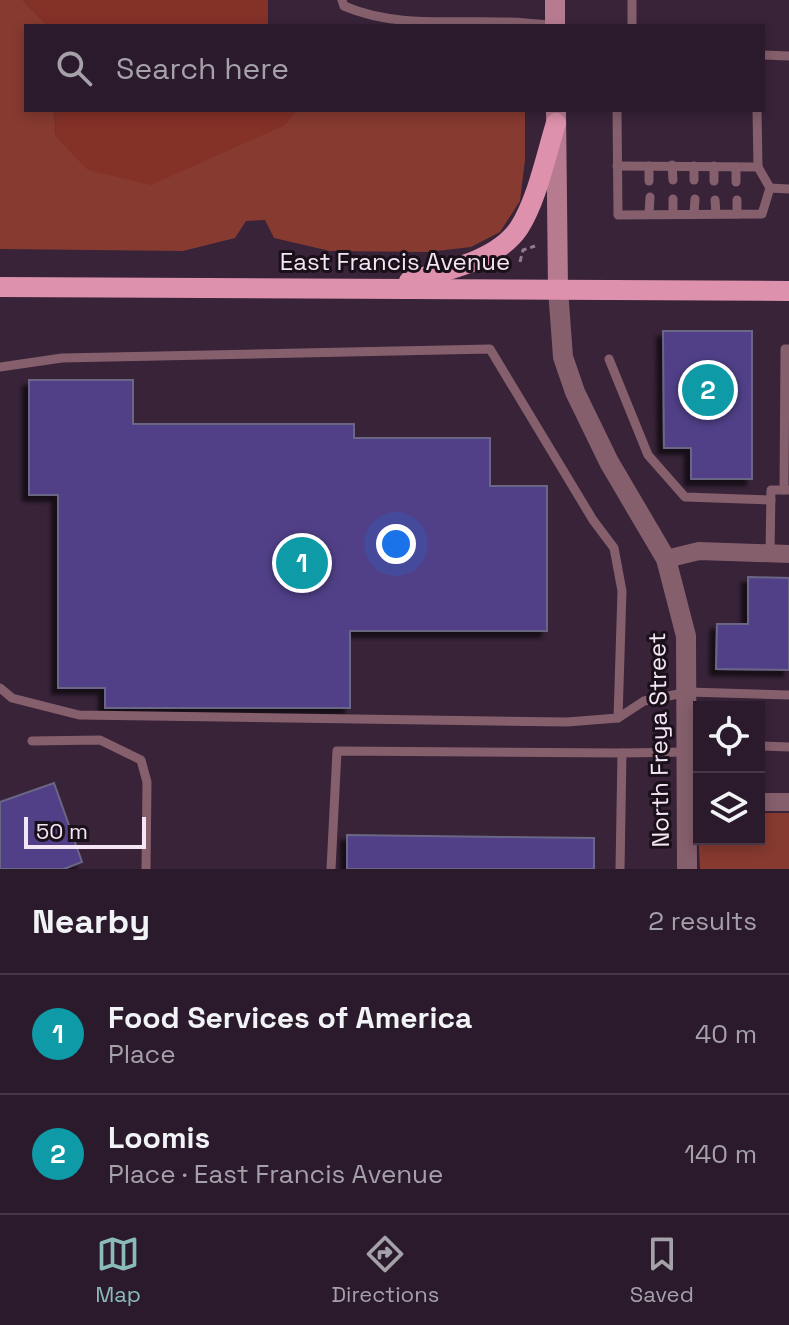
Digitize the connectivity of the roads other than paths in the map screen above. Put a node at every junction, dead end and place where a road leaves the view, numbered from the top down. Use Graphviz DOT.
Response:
graph roads {
  1 [pos="342,0"];
  2 [pos="555,0"];
  3 [pos="632,0"];
  4 [pos="530,24"];
  5 [pos="555,24"];
  6 [pos="632,24"];
  7 [pos="765,55"];
  8 [pos="789,56"];
  9 [pos="617,112"];
  10 [pos="757,112"];
  11 [pos="556,116"];
  12 [pos="672,165"];
  13 [pos="617,166"];
  14 [pos="649,166"];
  15 [pos="694,166"];
  16 [pos="714,166"];
  17 [pos="736,167"];
  18 [pos="758,167"];
  19 [pos="673,180"];
  20 [pos="694,180"];
  21 [pos="649,181"];
  22 [pos="714,181"];
  23 [pos="736,182"];
  24 [pos="770,188"];
  25 [pos="789,189"];
  26 [pos="650,197"];
  27 [pos="673,199"];
  28 [pos="695,199"];
  29 [pos="715,200"];
  30 [pos="737,200"];
  31 [pos="649,214"];
  32 [pos="673,214"];
  33 [pos="694,214"];
  34 [pos="716,214"];
  35 [pos="737,214"];
  36 [pos="0,287"];
  37 [pos="389,287"];
  38 [pos="558,289"];
  39 [pos="789,291"];
  40 [pos="789,349"];
  41 [pos="609,359"];
  42 [pos="0,367"];
  43 [pos="786,490"];
  44 [pos="771,500"];
  45 [pos="780,554"];
  46 [pos="666,559"];
  47 [pos="0,688"];
  48 [pos="688,692"];
  49 [pos="789,695"];
  50 [pos="618,718"];
  51 [pos="32,741"];
  52 [pos="765,746"];
  53 [pos="789,747"];
  54 [pos="688,752"];
  55 [pos="622,753"];
  56 [pos="693,802"];
  57 [pos="765,802"];
  58 [pos="789,802"];
  59 [pos="146,869"];
  60 [pos="331,869"];
  61 [pos="620,869"];
  62 [pos="687,869"];
  1 -- 4 [label="lane"];
  2 -- 5 [label="main road"];
  3 -- 6 [label="lane"];
  7 -- 8 [label="lane"];
  9 -- 13 [label="lane"];
  10 -- 18 [label="lane"];
  11 -- 37 [label="main road"];
  11 -- 38 [label="main road, North Freya Street"];
  12 -- 14 [label="lane"];
  12 -- 15 [label="lane"];
  12 -- 19 [label="lane"];
  13 -- 14 [label="lane"];
  13 -- 31 [label="lane"];
  14 -- 21 [label="lane"];
  15 -- 16 [label="lane"];
  15 -- 20 [label="lane"];
  16 -- 17 [label="lane"];
  16 -- 22 [label="lane"];
  17 -- 18 [label="lane"];
  17 -- 23 [label="lane"];
  18 -- 24 [label="lane"];
  24 -- 25 [label="lane"];
  24 -- 35 [label="lane"];
  26 -- 31 [label="lane"];
  27 -- 32 [label="lane"];
  28 -- 33 [label="lane"];
  29 -- 34 [label="lane"];
  30 -- 35 [label="lane"];
  31 -- 32 [label="lane"];
  32 -- 33 [label="lane"];
  33 -- 34 [label="lane"];
  34 -- 35 [label="lane"];
  36 -- 37 [label="main road, East Francis Avenue"];
  37 -- 38 [label="main road, East Francis Avenue"];
  38 -- 39 [label="main road, East Francis Avenue"];
  38 -- 46 [label="street, North Freya Street"];
  40 -- 43 [label="lane"];
  41 -- 44 [label="lane"];
  42 -- 50 [label="lane"];
  43 -- 44 [label="lane"];
  44 -- 45 [label="lane"];
  45 -- 46 [label="street"];
  46 -- 48 [label="street, North Freya Street"];
  47 -- 50 [label="lane"];
  48 -- 49 [label="lane"];
  48 -- 50 [label="lane"];
  48 -- 54 [label="street, North Freya Street"];
  51 -- 59 [label="lane"];
  52 -- 53 [label="lane"];
  54 -- 55 [label="lane"];
  54 -- 56 [label="street, North Freya Street"];
  55 -- 60 [label="lane"];
  55 -- 61 [label="lane"];
  56 -- 62 [label="street, North Freya Street"];
  57 -- 58 [label="street"];
}
